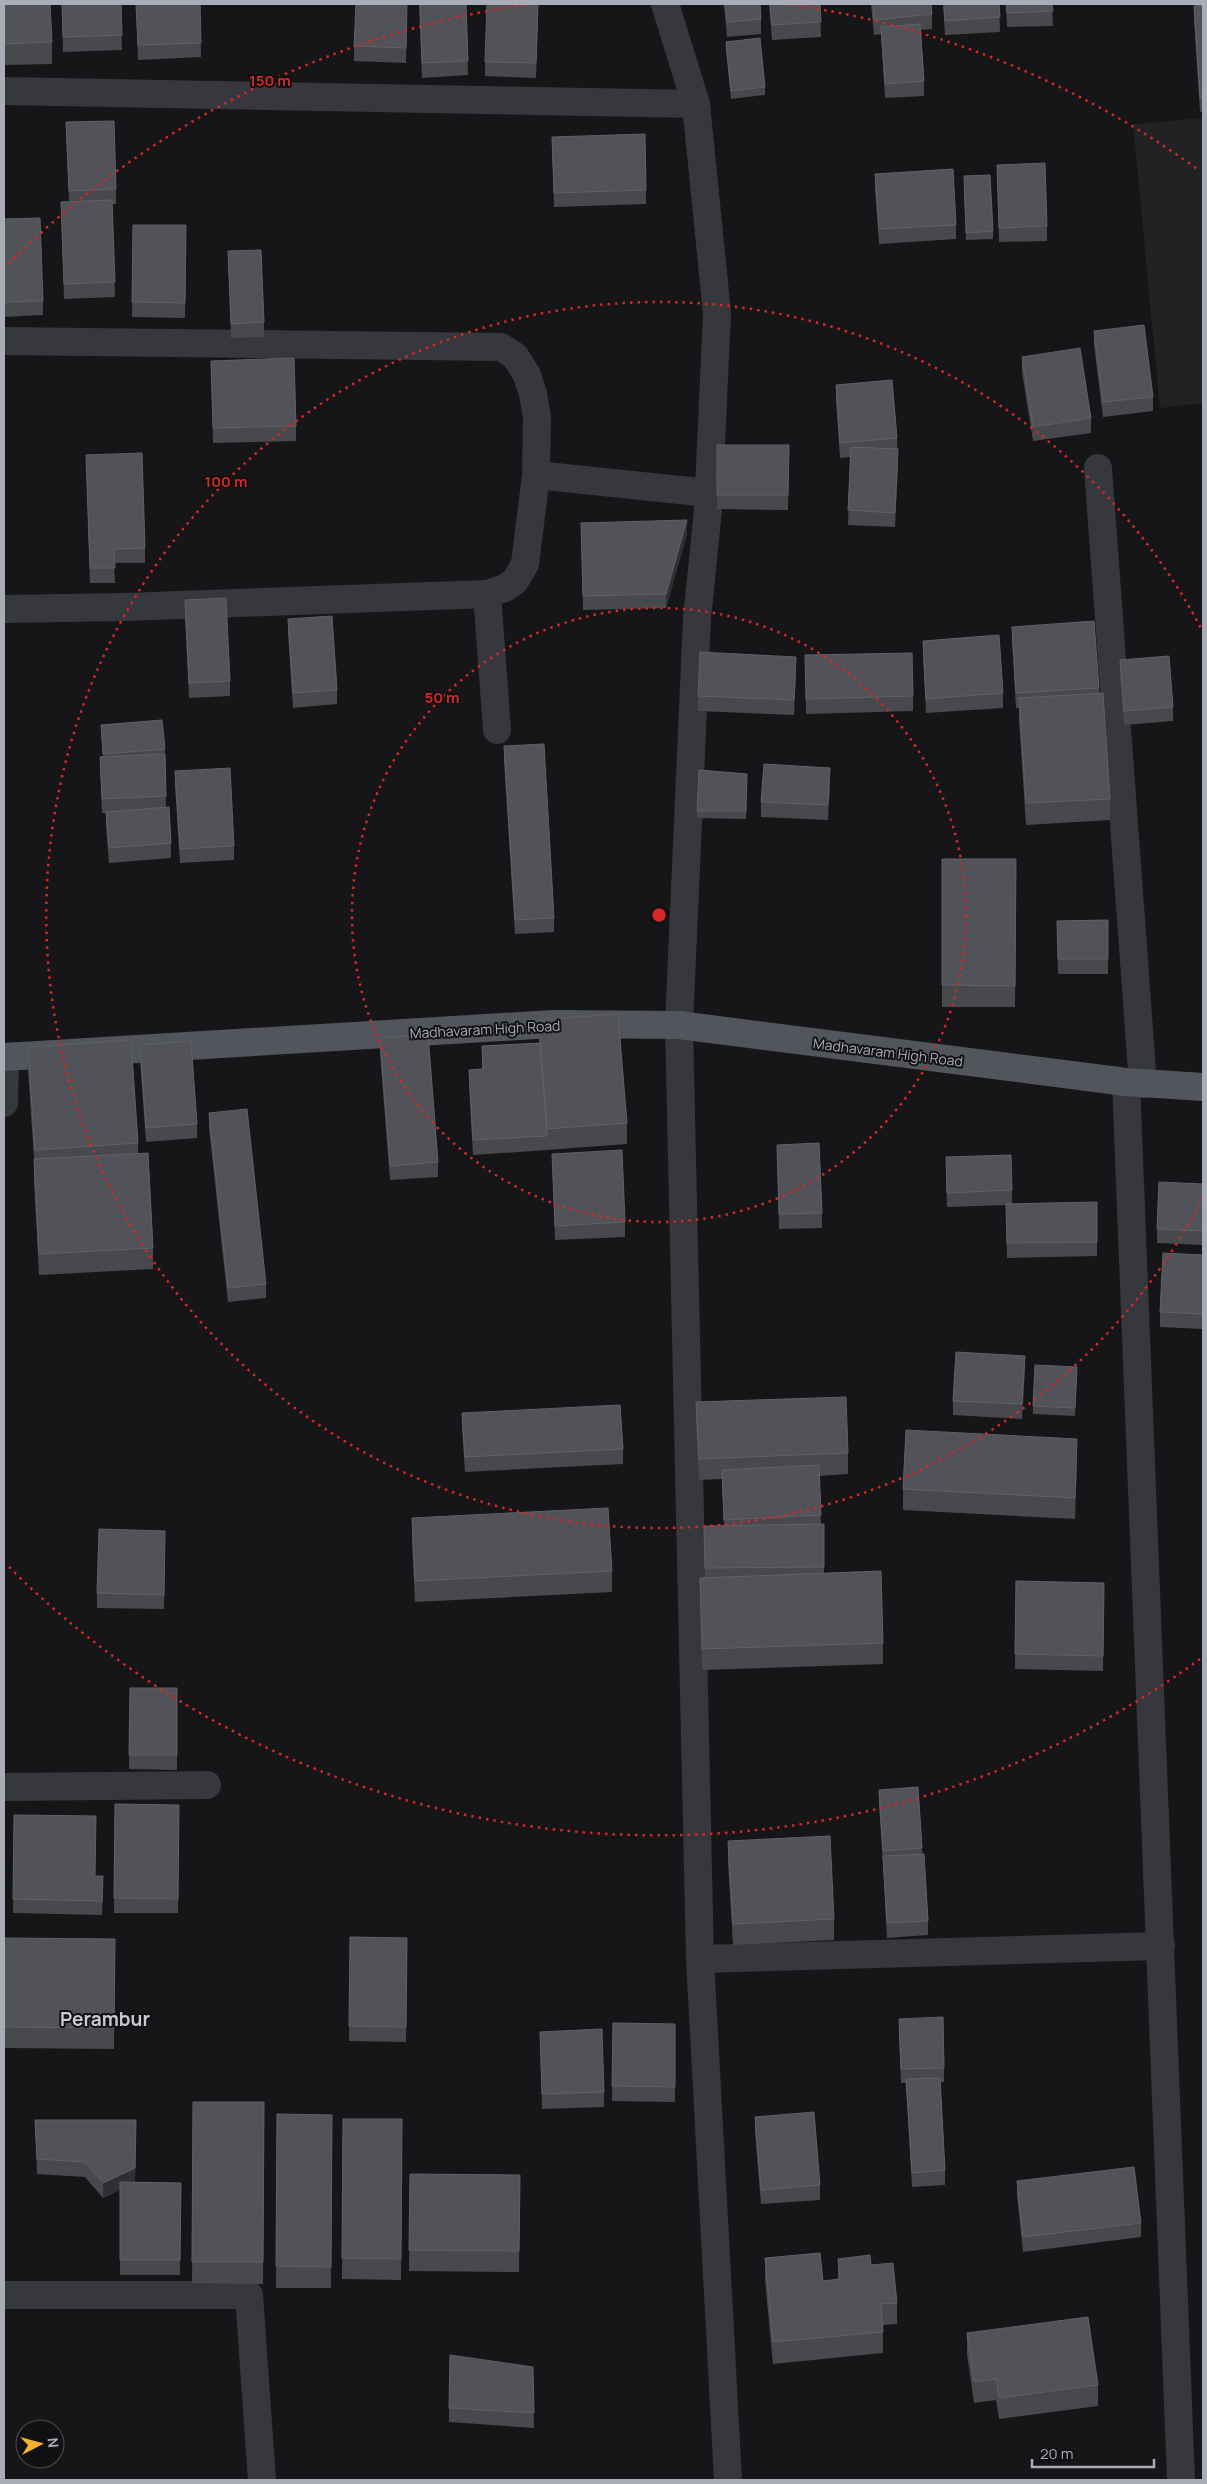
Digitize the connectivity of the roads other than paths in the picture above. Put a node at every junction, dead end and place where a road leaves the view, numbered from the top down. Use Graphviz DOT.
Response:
graph roads {
  1 [pos="665,4"];
  2 [pos="4,91"];
  3 [pos="696,104"];
  4 [pos="4,341"];
  5 [pos="1098,468"];
  6 [pos="536,475"];
  7 [pos="709,493"];
  8 [pos="487,594"];
  9 [pos="4,609"];
  10 [pos="497,730"];
  11 [pos="679,1025"];
  12 [pos="4,1057"];
  13 [pos="1135,1083"];
  14 [pos="1203,1087"];
  15 [pos="4,1103"];
  16 [pos="208,1785"];
  17 [pos="4,1787"];
  18 [pos="1161,1946"];
  19 [pos="700,1960"];
  20 [pos="4,2295"];
  21 [pos="262,2480"];
  22 [pos="728,2480"];
  23 [pos="1181,2480"];
  1 -- 3 [label="street"];
  2 -- 3 [label="street"];
  3 -- 7 [label="street"];
  4 -- 6 [label="street"];
  5 -- 13 [label="street"];
  6 -- 7 [label="street"];
  6 -- 8 [label="street"];
  7 -- 11 [label="street"];
  8 -- 9 [label="street"];
  8 -- 10 [label="street"];
  11 -- 12 [label="main road, Madhavaram High Road"];
  11 -- 13 [label="main road, Madhavaram High Road"];
  11 -- 19 [label="street"];
  12 -- 15 [label="street"];
  13 -- 14 [label="main road, Madhavaram High Road"];
  13 -- 18 [label="street"];
  16 -- 17 [label="street"];
  18 -- 19 [label="street"];
  18 -- 23 [label="street"];
  19 -- 22 [label="street"];
  20 -- 21 [label="street"];
}
